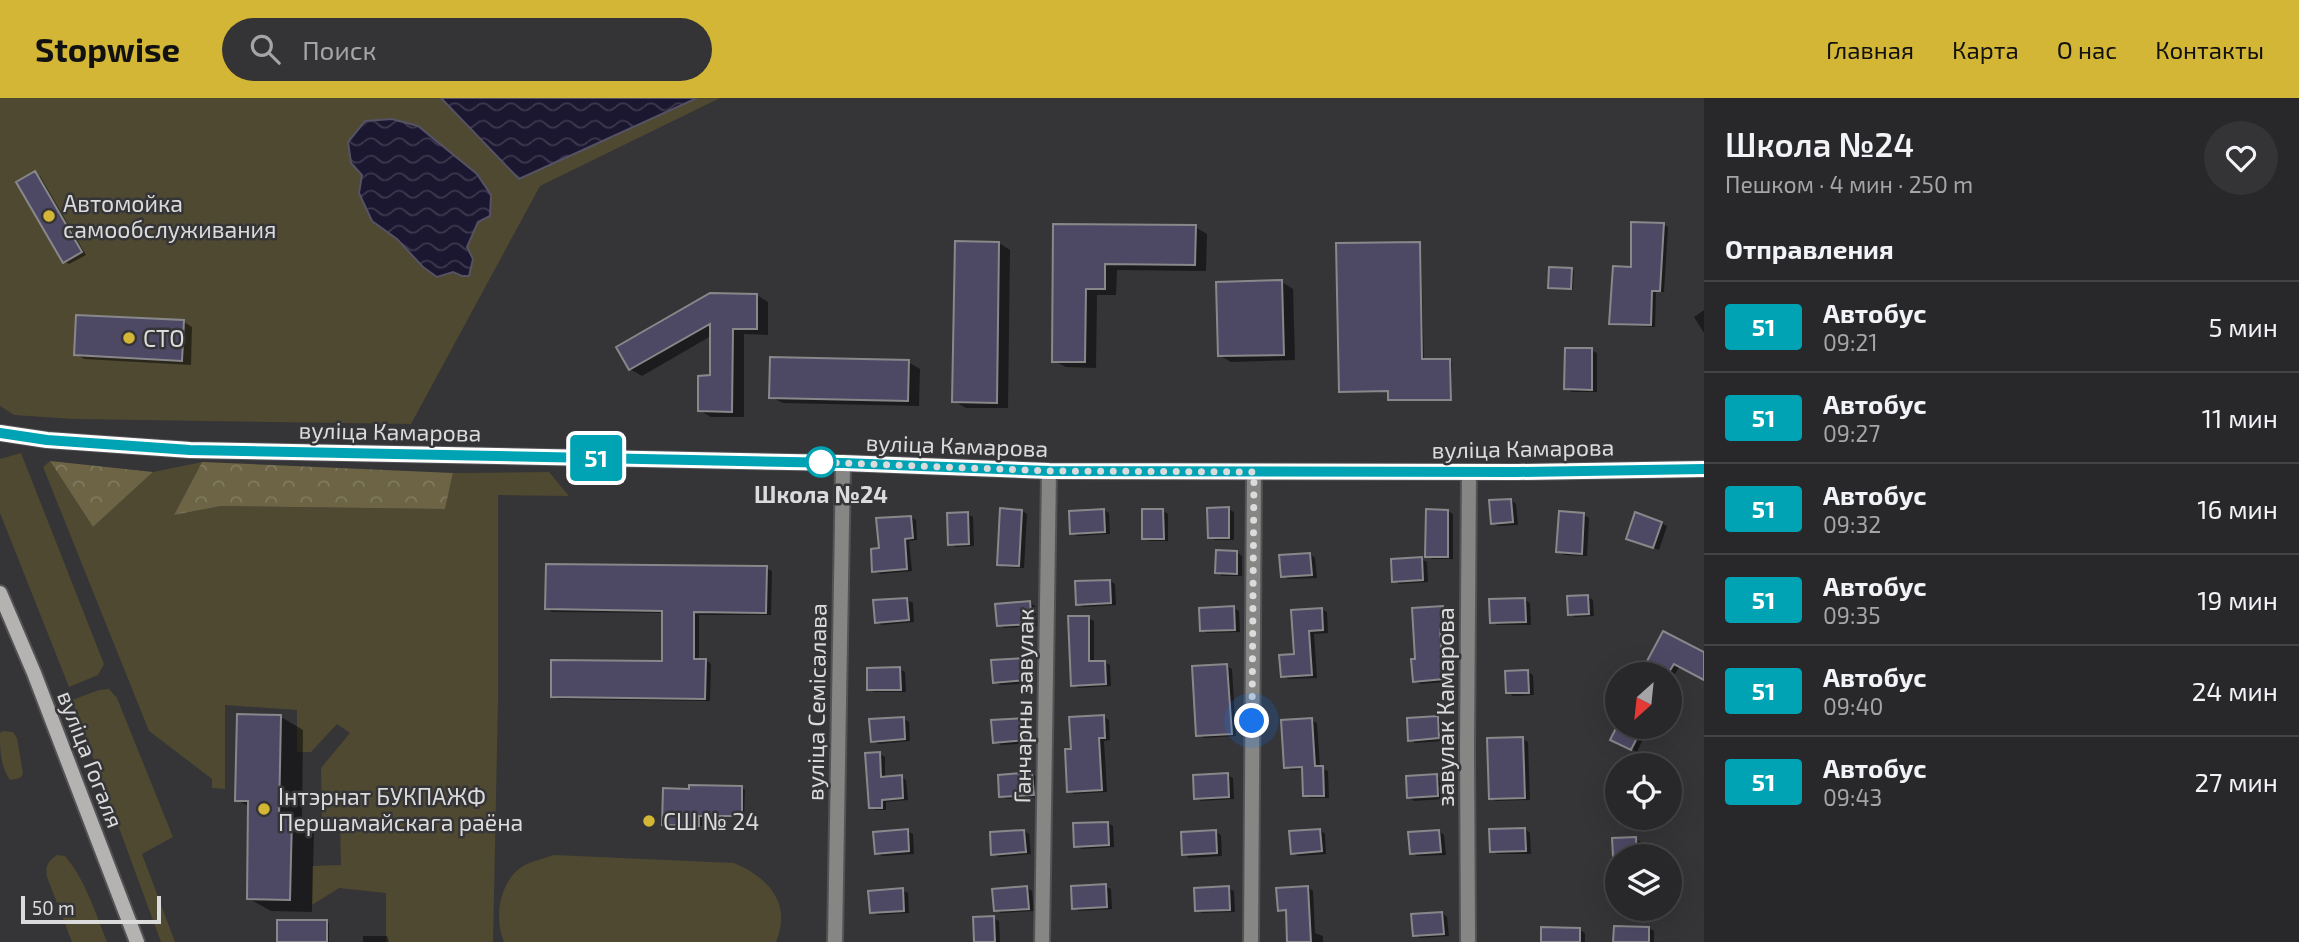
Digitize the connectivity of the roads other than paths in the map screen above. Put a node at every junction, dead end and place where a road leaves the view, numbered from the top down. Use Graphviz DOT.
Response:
graph roads {
  1 [pos="0,433"];
  2 [pos="843,463"];
  3 [pos="1704,469"];
  4 [pos="1049,471"];
  5 [pos="1254,472"];
  6 [pos="1469,472"];
  7 [pos="0,593"];
  8 [pos="137,942"];
  9 [pos="835,942"];
  10 [pos="1042,942"];
  11 [pos="1251,942"];
  12 [pos="1468,942"];
  1 -- 2 [label="street, вуліца Камарова"];
  2 -- 4 [label="street, вуліца Камарова"];
  2 -- 9 [label="street, вуліца Семісалава"];
  3 -- 6 [label="street, вуліца Камарова"];
  4 -- 5 [label="street, вуліца Камарова"];
  4 -- 10 [label="street, Ганчарны завулак"];
  5 -- 6 [label="street, вуліца Камарова"];
  5 -- 11 [label="street"];
  6 -- 12 [label="street, завулак Камарова"];
  7 -- 8 [label="street, вуліца Гогаля"];
}
